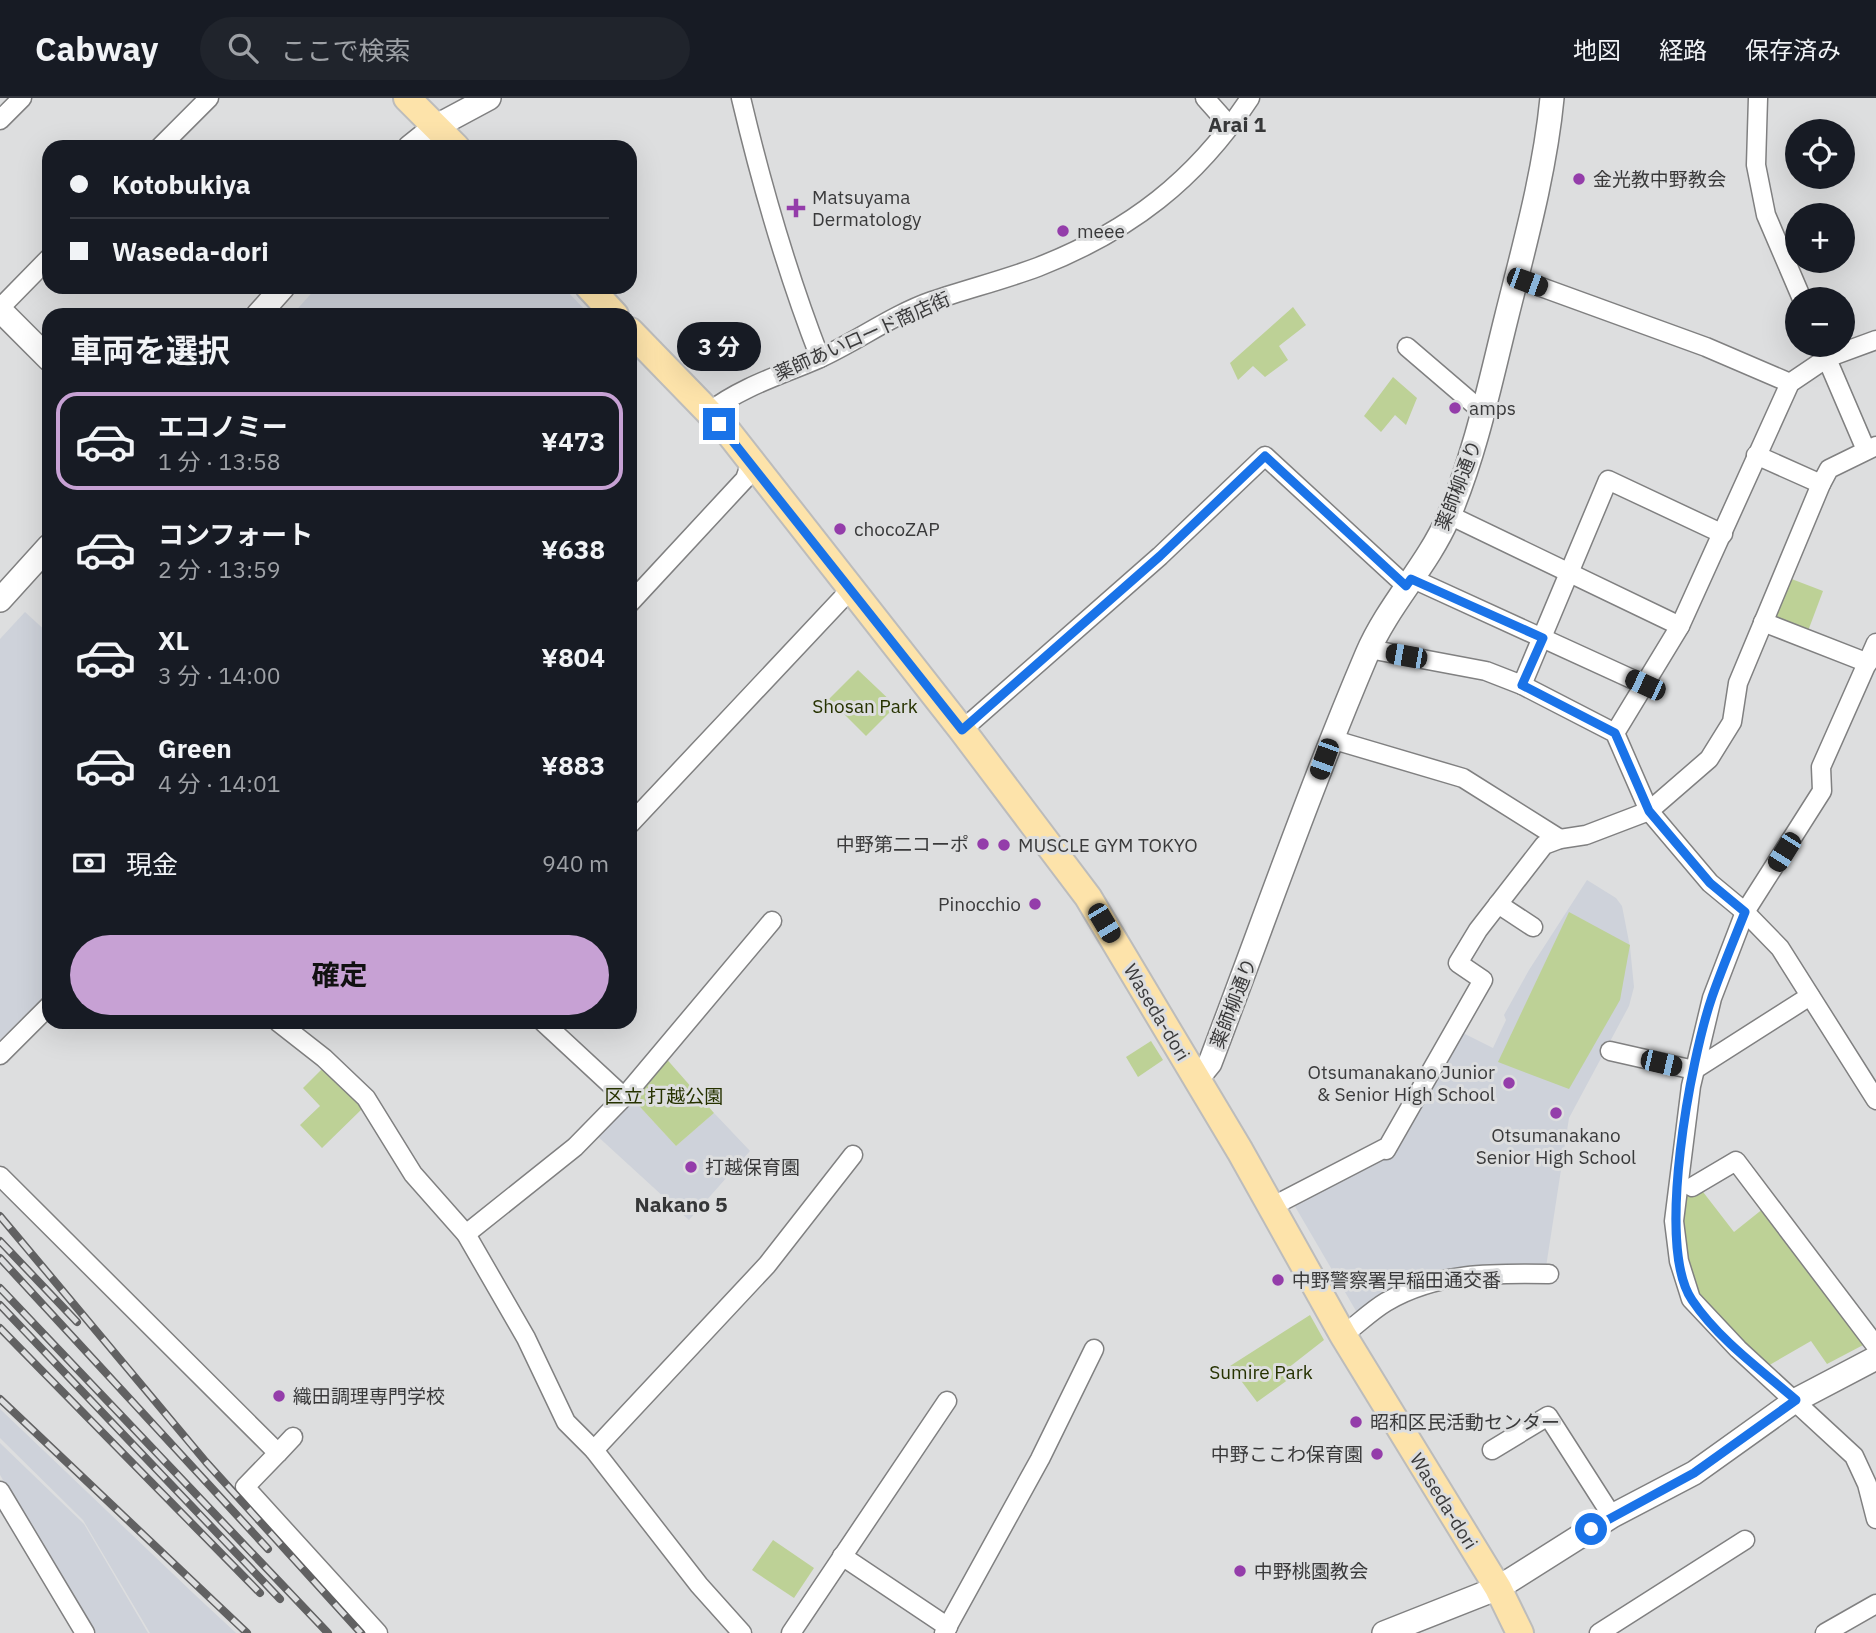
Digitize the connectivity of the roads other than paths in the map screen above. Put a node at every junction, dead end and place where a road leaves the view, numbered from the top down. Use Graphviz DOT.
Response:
graph roads {
  1 [pos="22,98"];
  2 [pos="209,98"];
  3 [pos="407,98"];
  4 [pos="489,98"];
  5 [pos="741,98"];
  6 [pos="1205,98"];
  7 [pos="1251,98"];
  8 [pos="1552,98"];
  9 [pos="1758,98"];
  10 [pos="0,120"];
  11 [pos="1229,125"];
  12 [pos="435,127"];
  13 [pos="167,140"];
  14 [pos="419,140"];
  15 [pos="449,140"];
  16 [pos="1028,250"];
  17 [pos="42,265"];
  18 [pos="1035,268"];
  19 [pos="1516,278"];
  20 [pos="1797,287"];
  21 [pos="278,294"];
  22 [pos="596,294"];
  23 [pos="264,308"];
  24 [pos="608,308"];
  25 [pos="0,309"];
  26 [pos="637,338"];
  27 [pos="1876,340"];
  28 [pos="1855,344"];
  29 [pos="1407,346"];
  30 [pos="42,352"];
  31 [pos="1818,357"];
  32 [pos="1827,357"];
  33 [pos="820,358"];
  34 [pos="1790,383"];
  35 [pos="709,412"];
  36 [pos="1484,413"];
  37 [pos="1871,448"];
  38 [pos="1756,455"];
  39 [pos="751,463"];
  40 [pos="1821,484"];
  41 [pos="1449,515"];
  42 [pos="1723,534"];
  43 [pos="42,554"];
  44 [pos="1571,572"];
  45 [pos="1408,582"];
  46 [pos="850,590"];
  47 [pos="637,596"];
  48 [pos="0,600"];
  49 [pos="1763,622"];
  50 [pos="1680,626"];
  51 [pos="1543,638"];
  52 [pos="1876,643"];
  53 [pos="1369,649"];
  54 [pos="1868,663"];
  55 [pos="1522,685"];
  56 [pos="1645,685"];
  57 [pos="962,730"];
  58 [pos="1615,733"];
  59 [pos="1331,739"];
  60 [pos="1649,811"];
  61 [pos="637,817"];
  62 [pos="1560,839"];
  63 [pos="1498,904"];
  64 [pos="1745,912"];
  65 [pos="772,920"];
  66 [pos="1533,927"];
  67 [pos="1810,996"];
  68 [pos="42,1013"];
  69 [pos="286,1029"];
  70 [pos="551,1029"];
  71 [pos="1610,1051"];
  72 [pos="0,1055"];
  73 [pos="1694,1070"];
  74 [pos="1197,1079"];
  75 [pos="624,1097"];
  76 [pos="1876,1100"];
  77 [pos="853,1155"];
  78 [pos="0,1176"];
  79 [pos="1684,1192"];
  80 [pos="1271,1207"];
  81 [pos="466,1234"];
  82 [pos="1549,1274"];
  83 [pos="1343,1335"];
  84 [pos="1876,1346"];
  85 [pos="1094,1349"];
  86 [pos="1876,1358"];
  87 [pos="1796,1400"];
  88 [pos="947,1401"];
  89 [pos="293,1437"];
  90 [pos="593,1450"];
  91 [pos="1492,1450"];
  92 [pos="278,1452"];
  93 [pos="0,1490"];
  94 [pos="1874,1499"];
  95 [pos="1612,1516"];
  96 [pos="1876,1519"];
  97 [pos="1745,1540"];
  98 [pos="842,1556"];
  99 [pos="1498,1588"];
  100 [pos="1876,1604"];
  101 [pos="946,1630"];
  102 [pos="86,1633"];
  103 [pos="378,1633"];
  104 [pos="742,1633"];
  105 [pos="791,1633"];
  106 [pos="1384,1633"];
  107 [pos="1520,1633"];
  108 [pos="1599,1633"];
  109 [pos="1825,1633"];
  1 -- 10 [label="street"];
  2 -- 13 [label="street"];
  3 -- 12 [label="main road"];
  4 -- 12 [label="street"];
  5 -- 33 [label="street"];
  6 -- 11 [label="street"];
  7 -- 11 [label="street, 薬師あいロード商店街"];
  8 -- 19 [label="street, 薬師柳通り"];
  9 -- 20 [label="street"];
  11 -- 18 [label="street, 薬師あいロード商店街"];
  12 -- 14 [label="street"];
  12 -- 15 [label="main road"];
  16 -- 18 [label="street"];
  17 -- 25 [label="street"];
  18 -- 33 [label="street, 薬師あいロード商店街"];
  19 -- 34 [label="street"];
  19 -- 36 [label="street, 薬師柳通り"];
  21 -- 23 [label="street"];
  22 -- 24 [label="main road"];
  25 -- 30 [label="street"];
  26 -- 35 [label="main road, Waseda-dori"];
  27 -- 28 [label="street"];
  29 -- 36 [label="street"];
  31 -- 34 [label="street"];
  32 -- 37 [label="street"];
  33 -- 35 [label="street, 薬師あいロード商店街"];
  34 -- 38 [label="street"];
  35 -- 39 [label="main road, Waseda-dori"];
  36 -- 41 [label="street, 薬師柳通り"];
  37 -- 40 [label="street"];
  38 -- 40 [label="street"];
  38 -- 42 [label="street"];
  39 -- 46 [label="main road, Waseda-dori"];
  39 -- 47 [label="street"];
  40 -- 49 [label="street"];
  41 -- 44 [label="street"];
  41 -- 45 [label="street, 薬師柳通り"];
  42 -- 44 [label="street"];
  42 -- 50 [label="street"];
  43 -- 48 [label="street"];
  44 -- 50 [label="street"];
  44 -- 51 [label="street"];
  45 -- 51 [label="street"];
  45 -- 53 [label="street, 薬師柳通り"];
  45 -- 57 [label="street"];
  46 -- 57 [label="main road, Waseda-dori"];
  46 -- 61 [label="street"];
  49 -- 54 [label="street"];
  49 -- 60 [label="street"];
  50 -- 56 [label="street"];
  51 -- 55 [label="street"];
  51 -- 56 [label="street"];
  52 -- 54 [label="street"];
  53 -- 55 [label="street"];
  53 -- 59 [label="street, 薬師柳通り"];
  54 -- 64 [label="street"];
  55 -- 58 [label="street"];
  56 -- 58 [label="street"];
  57 -- 74 [label="main road, Waseda-dori"];
  58 -- 60 [label="street"];
  59 -- 62 [label="street"];
  59 -- 74 [label="street, 薬師柳通り"];
  60 -- 62 [label="street"];
  60 -- 64 [label="street"];
  62 -- 63 [label="street"];
  63 -- 66 [label="street"];
  63 -- 80 [label="street"];
  64 -- 67 [label="street"];
  64 -- 73 [label="street"];
  65 -- 75 [label="street"];
  67 -- 73 [label="street"];
  67 -- 76 [label="street"];
  68 -- 72 [label="street"];
  69 -- 81 [label="street"];
  70 -- 75 [label="street"];
  71 -- 73 [label="street"];
  73 -- 79 [label="street"];
  74 -- 80 [label="main road, Waseda-dori"];
  75 -- 81 [label="street"];
  77 -- 90 [label="street"];
  78 -- 92 [label="street"];
  79 -- 84 [label="street"];
  79 -- 87 [label="street"];
  80 -- 83 [label="main road, Waseda-dori"];
  81 -- 90 [label="street"];
  82 -- 83 [label="street"];
  83 -- 99 [label="main road, Waseda-dori"];
  85 -- 101 [label="street"];
  86 -- 87 [label="street"];
  87 -- 94 [label="street"];
  87 -- 95 [label="street"];
  88 -- 98 [label="street"];
  89 -- 92 [label="street"];
  90 -- 104 [label="street"];
  91 -- 95 [label="street"];
  92 -- 103 [label="street"];
  93 -- 102 [label="street"];
  94 -- 96 [label="street"];
  95 -- 99 [label="street"];
  97 -- 108 [label="street"];
  98 -- 101 [label="street"];
  98 -- 105 [label="street"];
  99 -- 106 [label="street"];
  99 -- 107 [label="main road, Waseda-dori"];
  100 -- 109 [label="street"];
}
